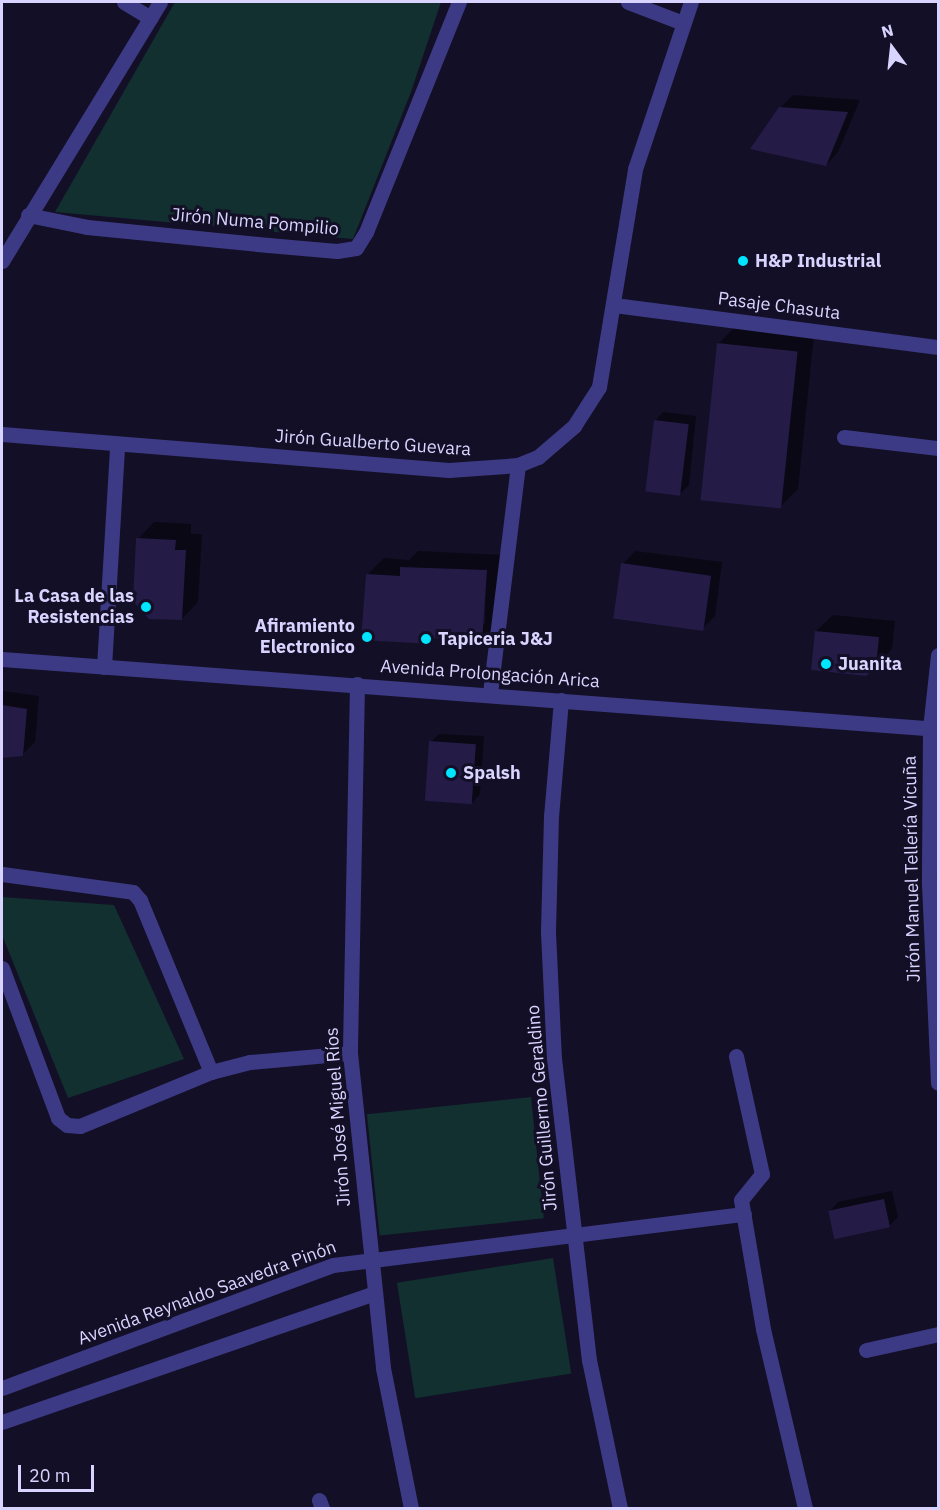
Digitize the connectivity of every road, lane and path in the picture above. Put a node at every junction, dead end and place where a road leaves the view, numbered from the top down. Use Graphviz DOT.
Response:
graph roads {
  1 [pos="124,2"];
  2 [pos="160,2"];
  3 [pos="459,2"];
  4 [pos="628,2"];
  5 [pos="691,2"];
  6 [pos="151,18"];
  7 [pos="683,23"];
  8 [pos="28,215"];
  9 [pos="2,261"];
  10 [pos="614,305"];
  11 [pos="939,347"];
  12 [pos="2,434"];
  13 [pos="844,437"];
  14 [pos="117,445"];
  15 [pos="939,448"];
  16 [pos="519,465"];
  17 [pos="939,655"];
  18 [pos="2,658"];
  19 [pos="104,667"];
  20 [pos="357,684"];
  21 [pos="490,693"];
  22 [pos="561,700"];
  23 [pos="934,729"];
  24 [pos="2,874"];
  25 [pos="2,968"];
  26 [pos="350,1053"];
  27 [pos="736,1056"];
  28 [pos="211,1072"];
  29 [pos="939,1083"];
  30 [pos="744,1214"];
  31 [pos="573,1235"];
  32 [pos="369,1259"];
  33 [pos="374,1293"];
  34 [pos="939,1334"];
  35 [pos="866,1350"];
  36 [pos="2,1388"];
  37 [pos="2,1422"];
  38 [pos="411,1509"];
  39 [pos="620,1509"];
  40 [pos="805,1509"];
  1 -- 6 [label="street"];
  2 -- 6 [label="street"];
  3 -- 8 [label="street, Jirón Numa Pompilio"];
  4 -- 7 [label="street"];
  5 -- 7 [label="street, Jirón Gualberto Guevara"];
  6 -- 8 [label="street"];
  7 -- 10 [label="street, Jirón Gualberto Guevara"];
  8 -- 9 [label="street"];
  10 -- 11 [label="street, Pasaje Chasuta"];
  10 -- 16 [label="street, Jirón Gualberto Guevara"];
  12 -- 14 [label="street, Jirón Gualberto Guevara"];
  13 -- 15 [label="street"];
  14 -- 16 [label="street, Jirón Gualberto Guevara"];
  14 -- 19 [label="street"];
  16 -- 21 [label="street"];
  17 -- 23 [label="street, Jirón Manuel Tellería Vicuña"];
  18 -- 19 [label="street, Avenida Prolongación Arica"];
  19 -- 20 [label="street, Avenida Prolongación Arica"];
  20 -- 21 [label="street, Avenida Prolongación Arica"];
  20 -- 26 [label="street, Jirón José Miguel Ríos"];
  21 -- 22 [label="street, Avenida Prolongación Arica"];
  22 -- 23 [label="street, Avenida Prolongación Arica"];
  22 -- 31 [label="street, Jirón Guillermo Geraldino"];
  23 -- 29 [label="street, Jirón Manuel Tellería Vicuña"];
  24 -- 28 [label="street"];
  25 -- 28 [label="street"];
  26 -- 28 [label="street"];
  26 -- 32 [label="street, Jirón José Miguel Ríos"];
  27 -- 30 [label="street"];
  30 -- 31 [label="street, Avenida Reynaldo Saavedra Pinón"];
  30 -- 40 [label="street"];
  31 -- 32 [label="street, Avenida Reynaldo Saavedra Pinón"];
  31 -- 39 [label="street, Jirón Guillermo Geraldino"];
  32 -- 33 [label="street, Jirón José Miguel Ríos"];
  32 -- 36 [label="street, Avenida Reynaldo Saavedra Pinón"];
  33 -- 37 [label="street"];
  33 -- 38 [label="street, Jirón José Miguel Ríos"];
  34 -- 35 [label="street"];
}
